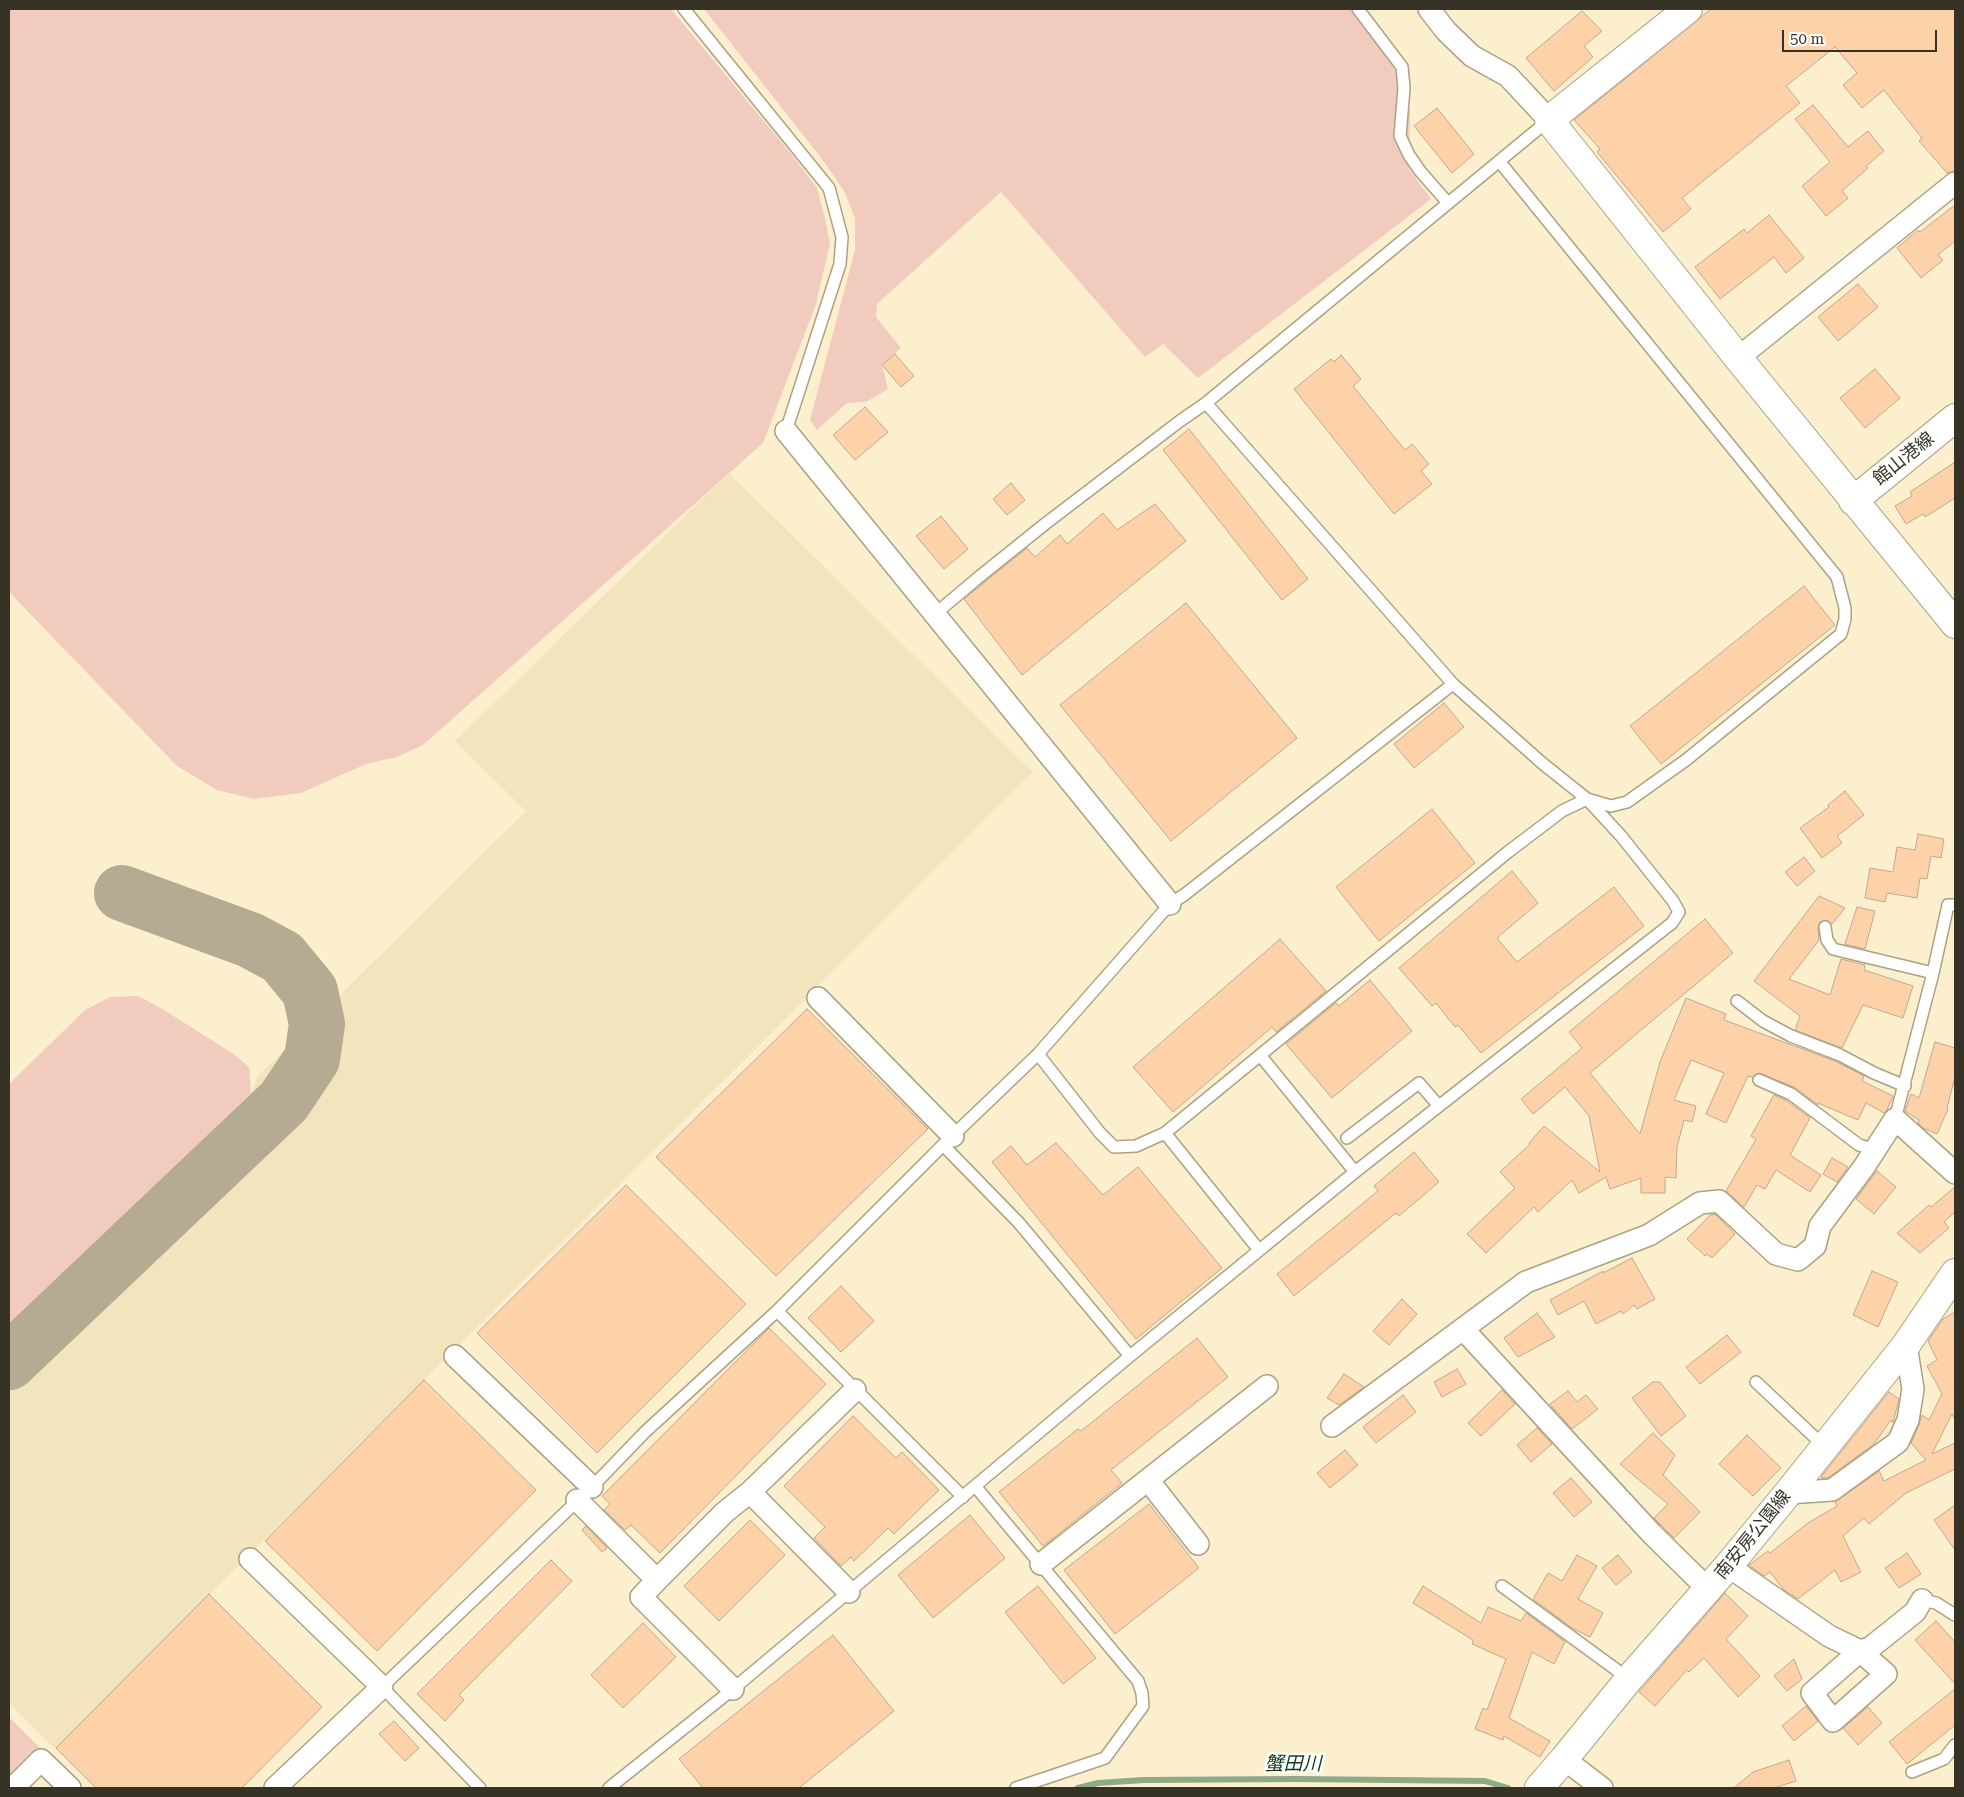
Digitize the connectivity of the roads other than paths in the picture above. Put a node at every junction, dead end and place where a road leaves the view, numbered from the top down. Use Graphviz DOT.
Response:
graph roads {
  1 [pos="684,9"];
  2 [pos="1358,9"];
  3 [pos="1428,9"];
  4 [pos="1688,9"];
  5 [pos="1549,120"];
  6 [pos="1499,161"];
  7 [pos="1955,183"];
  8 [pos="1448,203"];
  9 [pos="1738,358"];
  10 [pos="1206,403"];
  11 [pos="1955,418"];
  12 [pos="1955,428"];
  13 [pos="786,431"];
  14 [pos="1930,438"];
  15 [pos="1853,501"];
  16 [pos="935,614"];
  17 [pos="1955,624"];
  18 [pos="1454,684"];
  19 [pos="1587,800"];
  20 [pos="1170,904"];
  21 [pos="1955,905"];
  22 [pos="1825,927"];
  23 [pos="1934,973"];
  24 [pos="818,998"];
  25 [pos="1737,1001"];
  26 [pos="1038,1054"];
  27 [pos="1260,1055"];
  28 [pos="1759,1080"];
  29 [pos="1905,1086"];
  30 [pos="1438,1105"];
  31 [pos="1895,1119"];
  32 [pos="1165,1133"];
  33 [pos="1347,1138"];
  34 [pos="948,1140"];
  35 [pos="1876,1150"];
  36 [pos="1355,1172"];
  37 [pos="1955,1173"];
  38 [pos="1259,1250"];
  39 [pos="1955,1274"];
  40 [pos="777,1311"];
  41 [pos="1463,1329"];
  42 [pos="1906,1345"];
  43 [pos="455,1356"];
  44 [pos="1130,1356"];
  45 [pos="1756,1382"];
  46 [pos="1267,1386"];
  47 [pos="855,1390"];
  48 [pos="1332,1426"];
  49 [pos="1825,1447"];
  50 [pos="1148,1480"];
  51 [pos="975,1486"];
  52 [pos="750,1492"];
  53 [pos="585,1493"];
  54 [pos="1788,1493"];
  55 [pos="963,1497"];
  56 [pos="1198,1544"];
  57 [pos="250,1559"];
  58 [pos="1041,1564"];
  59 [pos="1728,1566"];
  60 [pos="657,1580"];
  61 [pos="1502,1586"];
  62 [pos="1708,1589"];
  63 [pos="850,1592"];
  64 [pos="1922,1600"];
  65 [pos="1955,1615"];
  66 [pos="1629,1679"];
  67 [pos="382,1687"];
  68 [pos="733,1689"];
  69 [pos="1955,1745"];
  70 [pos="1564,1760"];
  71 [pos="1912,1772"];
  72 [pos="13,1788"];
  73 [pos="70,1788"];
  74 [pos="275,1788"];
  75 [pos="480,1788"];
  76 [pos="609,1788"];
  77 [pos="1016,1788"];
  78 [pos="1539,1788"];
  79 [pos="1602,1788"];
  1 -- 13 [label="lane"];
  2 -- 8 [label="lane"];
  3 -- 5 [label="street"];
  4 -- 5 [label="street"];
  5 -- 6 [label="lane"];
  5 -- 9 [label="street"];
  6 -- 8 [label="lane"];
  6 -- 19 [label="lane"];
  7 -- 9 [label="street"];
  8 -- 10 [label="lane"];
  9 -- 15 [label="street"];
  10 -- 16 [label="lane"];
  10 -- 18 [label="lane"];
  11 -- 14 [label="street, 館山港線"];
  12 -- 14 [label="lane"];
  13 -- 16 [label="street"];
  14 -- 15 [label="street, 館山港線"];
  15 -- 17 [label="street"];
  16 -- 20 [label="street"];
  18 -- 19 [label="lane"];
  18 -- 20 [label="lane"];
  19 -- 27 [label="lane"];
  19 -- 30 [label="lane"];
  20 -- 26 [label="lane"];
  21 -- 23 [label="lane"];
  22 -- 23 [label="lane"];
  23 -- 29 [label="lane"];
  24 -- 34 [label="street"];
  25 -- 29 [label="lane"];
  26 -- 32 [label="lane"];
  26 -- 34 [label="lane"];
  27 -- 32 [label="lane"];
  27 -- 36 [label="lane"];
  28 -- 35 [label="lane"];
  29 -- 31 [label="lane"];
  30 -- 33 [label="lane"];
  30 -- 36 [label="lane"];
  31 -- 35 [label="street"];
  31 -- 37 [label="street"];
  32 -- 38 [label="lane"];
  34 -- 40 [label="lane"];
  34 -- 44 [label="lane"];
  35 -- 41 [label="street"];
  36 -- 38 [label="lane"];
  38 -- 44 [label="lane"];
  39 -- 42 [label="street, 南安房公園線"];
  40 -- 47 [label="lane"];
  40 -- 53 [label="lane"];
  41 -- 48 [label="street"];
  41 -- 62 [label="street"];
  42 -- 49 [label="street, 南安房公園線"];
  42 -- 54 [label="street"];
  43 -- 53 [label="street"];
  44 -- 51 [label="lane"];
  45 -- 49 [label="lane"];
  46 -- 50 [label="street"];
  47 -- 52 [label="street"];
  47 -- 55 [label="lane"];
  49 -- 54 [label="street, 南安房公園線"];
  50 -- 56 [label="street"];
  50 -- 58 [label="street"];
  51 -- 55 [label="lane"];
  51 -- 58 [label="lane"];
  52 -- 60 [label="street"];
  52 -- 63 [label="street"];
  53 -- 60 [label="street"];
  53 -- 67 [label="lane"];
  54 -- 59 [label="street, 南安房公園線"];
  55 -- 63 [label="lane"];
  57 -- 67 [label="street"];
  58 -- 77 [label="lane"];
  59 -- 62 [label="street, 南安房公園線"];
  59 -- 64 [label="street"];
  60 -- 68 [label="street"];
  61 -- 66 [label="lane"];
  62 -- 66 [label="street, 南安房公園線"];
  63 -- 68 [label="lane"];
  64 -- 65 [label="lane"];
  66 -- 70 [label="street, 南安房公園線"];
  67 -- 74 [label="street"];
  67 -- 75 [label="lane"];
  68 -- 76 [label="lane"];
  69 -- 71 [label="lane"];
  70 -- 78 [label="street, 南安房公園線"];
  70 -- 79 [label="street"];
  72 -- 73 [label="street"];
}
